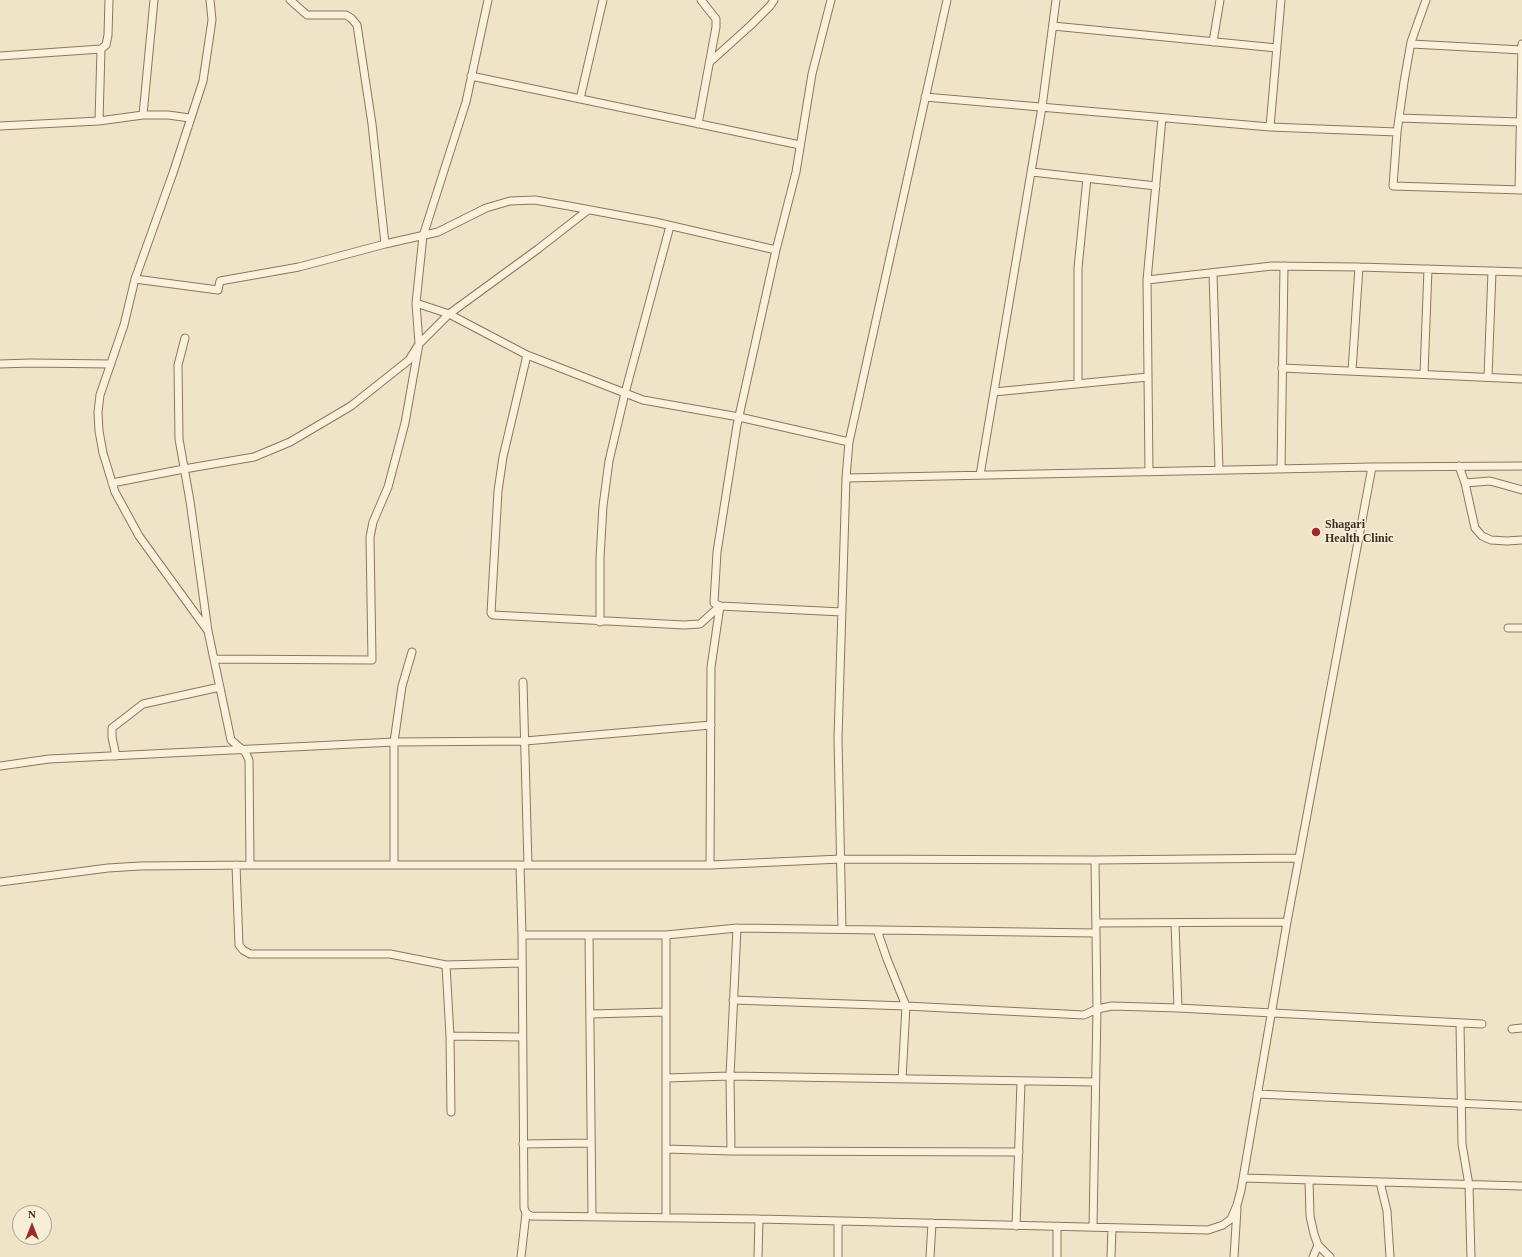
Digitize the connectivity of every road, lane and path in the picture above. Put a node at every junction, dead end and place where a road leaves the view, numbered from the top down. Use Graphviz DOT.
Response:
graph roads {
  1 [pos="109,0"];
  2 [pos="154,0"];
  3 [pos="210,0"];
  4 [pos="290,0"];
  5 [pos="488,0"];
  6 [pos="603,0"];
  7 [pos="701,0"];
  8 [pos="774,0"];
  9 [pos="831,0"];
  10 [pos="947,0"];
  11 [pos="1056,0"];
  12 [pos="1220,0"];
  13 [pos="1281,0"];
  14 [pos="1426,0"];
  15 [pos="1052,26"];
  16 [pos="1213,42"];
  17 [pos="1412,44"];
  18 [pos="1522,44"];
  19 [pos="1277,48"];
  20 [pos="101,49"];
  21 [pos="1522,50"];
  22 [pos="0,56"];
  23 [pos="710,62"];
  24 [pos="471,76"];
  25 [pos="925,97"];
  26 [pos="580,99"];
  27 [pos="1042,107"];
  28 [pos="143,115"];
  29 [pos="190,118"];
  30 [pos="1162,118"];
  31 [pos="1399,118"];
  32 [pos="99,122"];
  33 [pos="1520,122"];
  34 [pos="698,124"];
  35 [pos="0,126"];
  36 [pos="1270,127"];
  37 [pos="1397,132"];
  38 [pos="800,145"];
  39 [pos="1032,172"];
  40 [pos="1087,178"];
  41 [pos="1156,186"];
  42 [pos="1520,190"];
  43 [pos="588,210"];
  44 [pos="670,226"];
  45 [pos="422,236"];
  46 [pos="385,244"];
  47 [pos="776,250"];
  48 [pos="1284,266"];
  49 [pos="1359,267"];
  50 [pos="1428,269"];
  51 [pos="1492,271"];
  52 [pos="1522,272"];
  53 [pos="1213,273"];
  54 [pos="135,279"];
  55 [pos="1147,280"];
  56 [pos="416,303"];
  57 [pos="448,314"];
  58 [pos="185,338"];
  59 [pos="419,344"];
  60 [pos="527,355"];
  61 [pos="0,364"];
  62 [pos="111,364"];
  63 [pos="1282,368"];
  64 [pos="1352,371"];
  65 [pos="1424,374"];
  66 [pos="1148,377"];
  67 [pos="1488,377"];
  68 [pos="1522,379"];
  69 [pos="1078,384"];
  70 [pos="994,392"];
  71 [pos="625,393"];
  72 [pos="739,417"];
  73 [pos="848,442"];
  74 [pos="1372,466"];
  75 [pos="1459,466"];
  76 [pos="1522,466"];
  77 [pos="184,468"];
  78 [pos="1281,468"];
  79 [pos="1219,470"];
  80 [pos="1149,472"];
  81 [pos="980,475"];
  82 [pos="846,478"];
  83 [pos="112,483"];
  84 [pos="1465,483"];
  85 [pos="1522,490"];
  86 [pos="1522,540"];
  87 [pos="720,606"];
  88 [pos="842,612"];
  89 [pos="600,622"];
  90 [pos="1508,628"];
  91 [pos="1522,628"];
  92 [pos="208,631"];
  93 [pos="412,652"];
  94 [pos="214,659"];
  95 [pos="523,682"];
  96 [pos="220,687"];
  97 [pos="711,726"];
  98 [pos="525,741"];
  99 [pos="394,742"];
  100 [pos="241,750"];
  101 [pos="116,756"];
  102 [pos="0,766"];
  103 [pos="1299,858"];
  104 [pos="841,859"];
  105 [pos="1095,860"];
  106 [pos="236,865"];
  107 [pos="250,865"];
  108 [pos="394,865"];
  109 [pos="520,865"];
  110 [pos="528,865"];
  111 [pos="710,865"];
  112 [pos="0,882"];
  113 [pos="1287,922"];
  114 [pos="1096,923"];
  115 [pos="1175,923"];
  116 [pos="738,928"];
  117 [pos="842,929"];
  118 [pos="877,930"];
  119 [pos="1095,932"];
  120 [pos="522,935"];
  121 [pos="590,935"];
  122 [pos="666,935"];
  123 [pos="522,963"];
  124 [pos="446,965"];
  125 [pos="733,1000"];
  126 [pos="906,1006"];
  127 [pos="1178,1008"];
  128 [pos="1097,1009"];
  129 [pos="666,1012"];
  130 [pos="1271,1013"];
  131 [pos="590,1014"];
  132 [pos="1460,1023"];
  133 [pos="1482,1024"];
  134 [pos="1522,1028"];
  135 [pos="1512,1030"];
  136 [pos="450,1036"];
  137 [pos="522,1037"];
  138 [pos="730,1076"];
  139 [pos="666,1078"];
  140 [pos="902,1080"];
  141 [pos="1021,1082"];
  142 [pos="1095,1082"];
  143 [pos="1257,1094"];
  144 [pos="1461,1103"];
  145 [pos="1522,1106"];
  146 [pos="451,1112"];
  147 [pos="591,1143"];
  148 [pos="523,1144"];
  149 [pos="666,1149"];
  150 [pos="731,1151"];
  151 [pos="1019,1152"];
  152 [pos="1243,1178"];
  153 [pos="1310,1180"];
  154 [pos="1380,1182"];
  155 [pos="1469,1185"];
  156 [pos="1522,1186"];
  157 [pos="1238,1205"];
  158 [pos="526,1213"];
  159 [pos="592,1216"];
  160 [pos="666,1217"];
  161 [pos="759,1219"];
  162 [pos="838,1221"];
  163 [pos="932,1223"];
  164 [pos="1016,1226"];
  165 [pos="1057,1227"];
  166 [pos="1093,1227"];
  167 [pos="1112,1228"];
  168 [pos="1318,1245"];
  169 [pos="521,1257"];
  170 [pos="758,1257"];
  171 [pos="838,1257"];
  172 [pos="930,1257"];
  173 [pos="1057,1257"];
  174 [pos="1111,1257"];
  175 [pos="1234,1257"];
  176 [pos="1313,1257"];
  177 [pos="1330,1257"];
  178 [pos="1390,1257"];
  179 [pos="1471,1257"];
  1 -- 20 [label="street"];
  2 -- 28 [label="street"];
  3 -- 29 [label="street"];
  4 -- 46 [label="street"];
  5 -- 24 [label="street"];
  6 -- 26 [label="street"];
  7 -- 23 [label="street"];
  8 -- 23 [label="street"];
  9 -- 38 [label="street"];
  10 -- 25 [label="street"];
  11 -- 15 [label="street"];
  12 -- 16 [label="street"];
  13 -- 19 [label="street"];
  14 -- 17 [label="street"];
  15 -- 16 [label="street"];
  15 -- 27 [label="street"];
  16 -- 19 [label="street"];
  17 -- 21 [label="street"];
  17 -- 31 [label="street"];
  18 -- 21 [label="street"];
  19 -- 36 [label="street"];
  20 -- 22 [label="street"];
  20 -- 32 [label="street"];
  21 -- 33 [label="street"];
  23 -- 34 [label="street"];
  24 -- 26 [label="street"];
  24 -- 45 [label="street"];
  25 -- 27 [label="street"];
  25 -- 73 [label="street"];
  26 -- 34 [label="street"];
  27 -- 30 [label="street"];
  27 -- 39 [label="street"];
  28 -- 29 [label="street"];
  28 -- 32 [label="street"];
  29 -- 54 [label="street"];
  30 -- 36 [label="street"];
  30 -- 41 [label="street"];
  31 -- 33 [label="street"];
  31 -- 37 [label="street"];
  32 -- 35 [label="street"];
  33 -- 42 [label="street"];
  34 -- 38 [label="street"];
  36 -- 37 [label="street"];
  37 -- 42 [label="street"];
  38 -- 47 [label="street"];
  39 -- 40 [label="street"];
  39 -- 70 [label="street"];
  40 -- 41 [label="street"];
  40 -- 69 [label="street"];
  41 -- 55 [label="street"];
  43 -- 44 [label="street"];
  43 -- 45 [label="street"];
  43 -- 57 [label="street"];
  44 -- 47 [label="street"];
  44 -- 71 [label="street"];
  45 -- 46 [label="street"];
  45 -- 56 [label="street"];
  46 -- 54 [label="street"];
  47 -- 72 [label="street"];
  48 -- 49 [label="street"];
  48 -- 53 [label="street"];
  48 -- 63 [label="street"];
  49 -- 50 [label="street"];
  49 -- 64 [label="street"];
  50 -- 51 [label="street"];
  50 -- 65 [label="street"];
  51 -- 52 [label="street"];
  51 -- 67 [label="street"];
  53 -- 55 [label="street"];
  53 -- 79 [label="street"];
  54 -- 62 [label="street"];
  55 -- 66 [label="street"];
  56 -- 57 [label="street"];
  56 -- 59 [label="street"];
  57 -- 59 [label="street"];
  57 -- 60 [label="street"];
  58 -- 77 [label="street"];
  59 -- 77 [label="street"];
  59 -- 94 [label="street"];
  60 -- 71 [label="street"];
  60 -- 89 [label="street"];
  61 -- 62 [label="street"];
  62 -- 83 [label="street"];
  63 -- 64 [label="street"];
  63 -- 78 [label="street"];
  64 -- 65 [label="street"];
  65 -- 67 [label="street"];
  66 -- 69 [label="street"];
  66 -- 80 [label="street"];
  67 -- 68 [label="street"];
  69 -- 70 [label="street"];
  70 -- 81 [label="street"];
  71 -- 72 [label="street"];
  71 -- 89 [label="street"];
  72 -- 73 [label="street"];
  72 -- 87 [label="street"];
  73 -- 82 [label="street"];
  74 -- 75 [label="street"];
  74 -- 78 [label="street"];
  74 -- 103 [label="street"];
  75 -- 76 [label="street"];
  75 -- 84 [label="street"];
  77 -- 83 [label="street"];
  77 -- 92 [label="street"];
  78 -- 79 [label="street"];
  79 -- 80 [label="street"];
  80 -- 81 [label="street"];
  81 -- 82 [label="street"];
  82 -- 88 [label="street"];
  83 -- 92 [label="street"];
  84 -- 85 [label="street"];
  84 -- 86 [label="street"];
  87 -- 88 [label="street"];
  87 -- 89 [label="street"];
  87 -- 97 [label="street"];
  88 -- 104 [label="street"];
  90 -- 91 [label="street"];
  92 -- 94 [label="street"];
  93 -- 99 [label="street"];
  94 -- 96 [label="street"];
  95 -- 98 [label="street"];
  96 -- 100 [label="street"];
  96 -- 101 [label="street"];
  97 -- 98 [label="street"];
  97 -- 111 [label="street"];
  98 -- 99 [label="street"];
  98 -- 110 [label="street"];
  99 -- 100 [label="street"];
  99 -- 108 [label="street"];
  100 -- 101 [label="street"];
  100 -- 107 [label="street"];
  101 -- 102 [label="street"];
  103 -- 105 [label="street"];
  103 -- 113 [label="street"];
  104 -- 105 [label="street"];
  104 -- 111 [label="street"];
  104 -- 117 [label="street"];
  105 -- 114 [label="street"];
  106 -- 107 [label="street"];
  106 -- 112 [label="street"];
  106 -- 124 [label="street"];
  107 -- 108 [label="street"];
  108 -- 109 [label="street"];
  109 -- 110 [label="street"];
  109 -- 120 [label="street"];
  110 -- 111 [label="street"];
  113 -- 115 [label="street"];
  113 -- 130 [label="street"];
  114 -- 115 [label="street"];
  114 -- 119 [label="street"];
  115 -- 127 [label="street"];
  116 -- 117 [label="street"];
  116 -- 122 [label="street"];
  116 -- 125 [label="street"];
  117 -- 118 [label="street"];
  118 -- 119 [label="street"];
  118 -- 126 [label="street"];
  119 -- 128 [label="street"];
  120 -- 121 [label="street"];
  120 -- 123 [label="street"];
  121 -- 122 [label="street"];
  121 -- 131 [label="street"];
  122 -- 129 [label="street"];
  123 -- 124 [label="street"];
  123 -- 137 [label="street"];
  124 -- 136 [label="street"];
  125 -- 126 [label="street"];
  125 -- 138 [label="street"];
  126 -- 128 [label="street"];
  126 -- 140 [label="street"];
  127 -- 128 [label="street"];
  127 -- 130 [label="street"];
  128 -- 142 [label="street"];
  129 -- 131 [label="street"];
  129 -- 139 [label="street"];
  130 -- 132 [label="street"];
  130 -- 143 [label="street"];
  131 -- 147 [label="street"];
  132 -- 133 [label="street"];
  132 -- 144 [label="street"];
  134 -- 135 [label="street"];
  136 -- 137 [label="street"];
  136 -- 146 [label="street"];
  137 -- 148 [label="street"];
  138 -- 139 [label="street"];
  138 -- 140 [label="street"];
  138 -- 150 [label="street"];
  139 -- 149 [label="street"];
  140 -- 141 [label="street"];
  141 -- 142 [label="street"];
  141 -- 151 [label="street"];
  142 -- 166 [label="street"];
  143 -- 144 [label="street"];
  143 -- 152 [label="street"];
  144 -- 145 [label="street"];
  144 -- 155 [label="street"];
  147 -- 148 [label="street"];
  147 -- 159 [label="street"];
  148 -- 158 [label="street"];
  149 -- 150 [label="street"];
  149 -- 160 [label="street"];
  150 -- 151 [label="street"];
  151 -- 164 [label="street"];
  152 -- 153 [label="street"];
  152 -- 157 [label="street"];
  153 -- 154 [label="street"];
  153 -- 168 [label="street"];
  154 -- 155 [label="street"];
  154 -- 178 [label="street"];
  155 -- 156 [label="street"];
  155 -- 179 [label="street"];
  157 -- 167 [label="street"];
  157 -- 175 [label="street"];
  158 -- 159 [label="street"];
  158 -- 169 [label="street"];
  159 -- 160 [label="street"];
  160 -- 161 [label="street"];
  161 -- 162 [label="street"];
  161 -- 170 [label="street"];
  162 -- 163 [label="street"];
  162 -- 171 [label="street"];
  163 -- 164 [label="street"];
  163 -- 172 [label="street"];
  164 -- 165 [label="street"];
  165 -- 166 [label="street"];
  165 -- 173 [label="street"];
  166 -- 167 [label="street"];
  167 -- 174 [label="street"];
  168 -- 176 [label="street"];
  168 -- 177 [label="street"];
}
